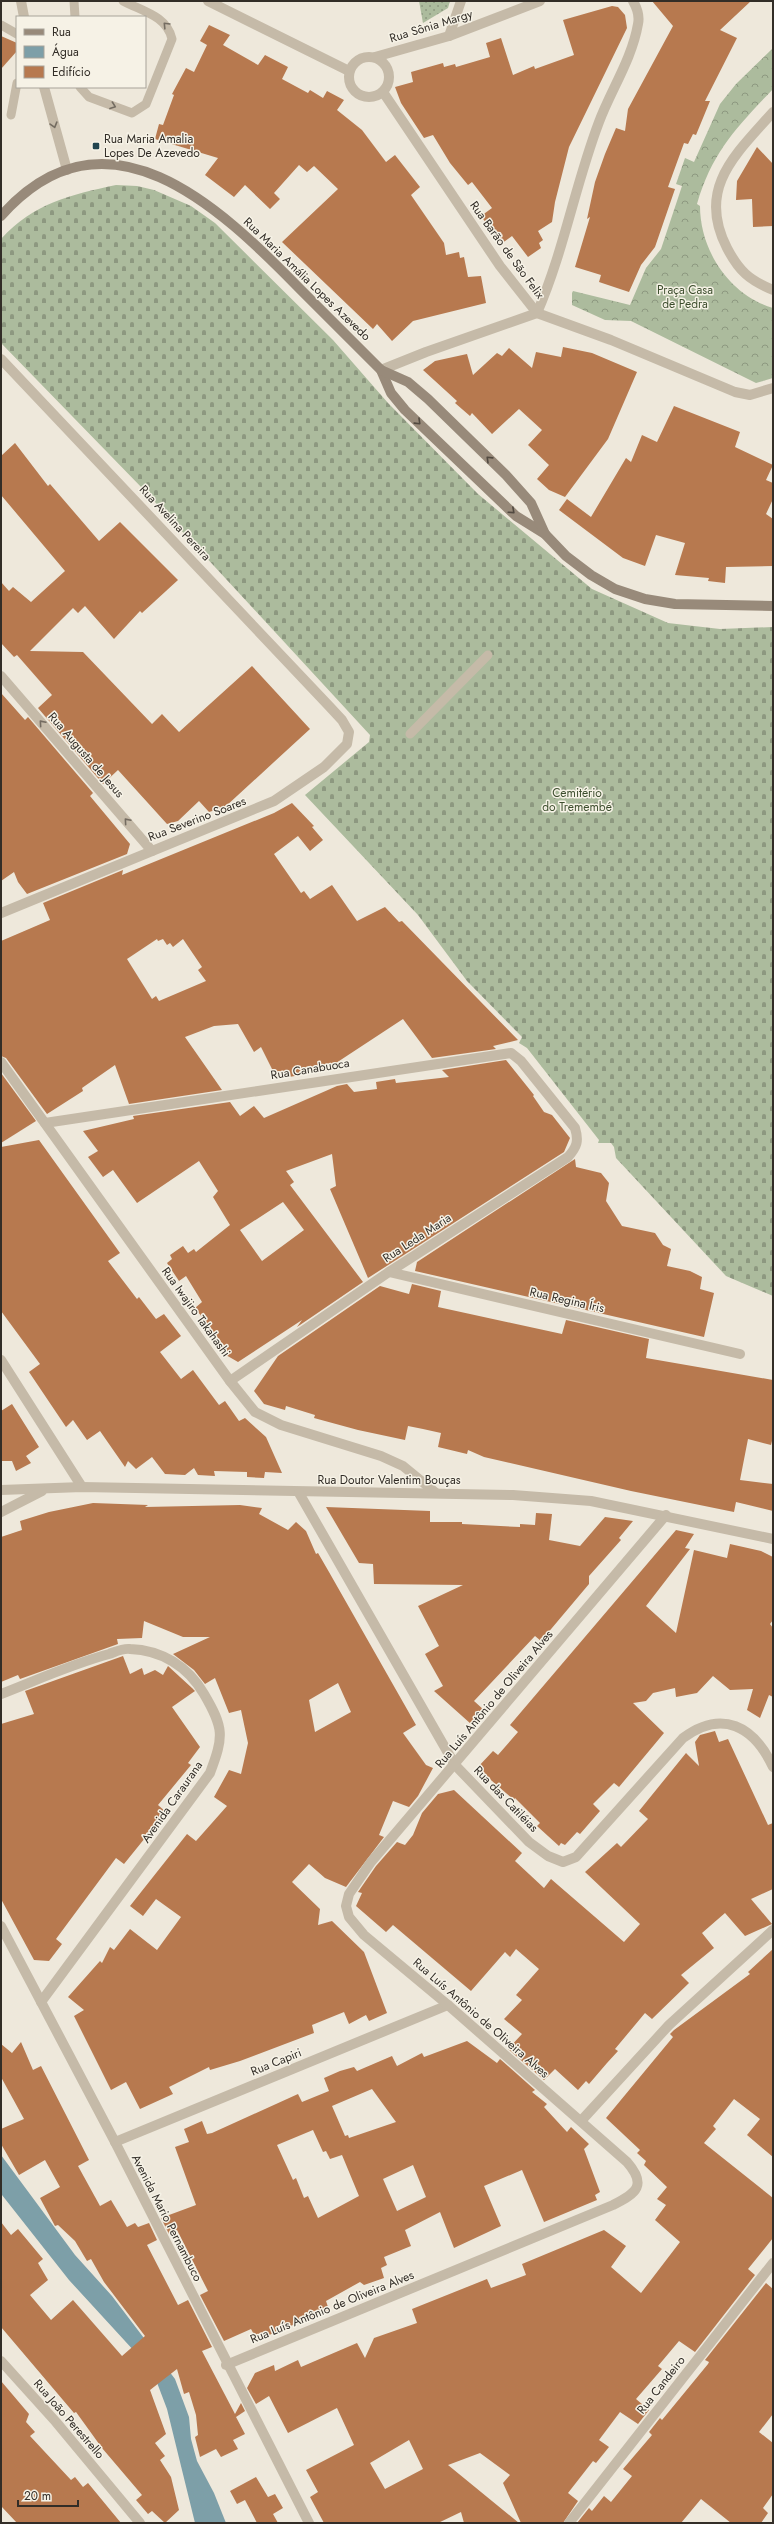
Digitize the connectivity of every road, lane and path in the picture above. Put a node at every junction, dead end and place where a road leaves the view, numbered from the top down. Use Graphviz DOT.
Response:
graph roads {
  1 [pos="21,1"];
  2 [pos="74,1"];
  3 [pos="208,1"];
  4 [pos="461,1"];
  5 [pos="540,1"];
  6 [pos="633,1"];
  7 [pos="127,2"];
  8 [pos="24,16"];
  9 [pos="74,16"];
  10 [pos="1,24"];
  11 [pos="16,33"];
  12 [pos="449,36"];
  13 [pos="375,57"];
  14 [pos="349,71"];
  15 [pos="16,88"];
  16 [pos="44,88"];
  17 [pos="81,88"];
  18 [pos="383,92"];
  19 [pos="773,112"];
  20 [pos="11,115"];
  21 [pos="67,170"];
  22 [pos="1,216"];
  23 [pos="773,290"];
  24 [pos="537,313"];
  25 [pos="1,359"];
  26 [pos="381,370"];
  27 [pos="773,388"];
  28 [pos="545,534"];
  29 [pos="773,606"];
  30 [pos="488,655"];
  31 [pos="1,676"];
  32 [pos="329,706"];
  33 [pos="410,734"];
  34 [pos="152,851"];
  35 [pos="1,914"];
  36 [pos="1,1062"];
  37 [pos="556,1103"];
  38 [pos="45,1123"];
  39 [pos="389,1272"];
  40 [pos="740,1354"];
  41 [pos="1,1360"];
  42 [pos="230,1381"];
  43 [pos="82,1487"];
  44 [pos="1,1490"];
  45 [pos="44,1490"];
  46 [pos="299,1493"];
  47 [pos="436,1493"];
  48 [pos="1,1512"];
  49 [pos="666,1515"];
  50 [pos="773,1539"];
  51 [pos="1,1694"];
  52 [pos="455,1765"];
  53 [pos="773,1767"];
  54 [pos="1,1926"];
  55 [pos="773,1930"];
  56 [pos="41,2002"];
  57 [pos="448,2005"];
  58 [pos="581,2121"];
  59 [pos="115,2142"];
  60 [pos="773,2263"];
  61 [pos="1,2361"];
  62 [pos="226,2365"];
  63 [pos="140,2523"];
  64 [pos="309,2523"];
  65 [pos="569,2523"];
  1 -- 8 [label="street"];
  2 -- 9 [label="lane"];
  3 -- 14 [label="street"];
  4 -- 12 [label="street"];
  5 -- 12 [label="street, Rua Sônia Margy"];
  6 -- 24 [label="street"];
  17 -- 7 [label="lane, one-way"];
  10 -- 11 [label="lane"];
  12 -- 13 [label="street, Rua Sônia Margy"];
  13 -- 14 [label="street, Rua Sônia Margy"];
  13 -- 18 [label="street"];
  14 -- 18 [label="street"];
  15 -- 20 [label="lane"];
  16 -- 21 [label="street, one-way"];
  18 -- 24 [label="street, Rua Barão de São Felix"];
  19 -- 23 [label="street"];
  21 -- 22 [label="main road, Rua Maria Amália Lopes Azevedo"];
  21 -- 26 [label="main road, Rua Maria Amália Lopes Azevedo"];
  24 -- 26 [label="street"];
  24 -- 27 [label="street, Rua Barão de São Felix"];
  25 -- 32 [label="street, Rua Avelina Pereira"];
  26 -- 28 [label="main road, Rua Maria Amália Lopes Azevedo, one-way"];
  28 -- 26 [label="main road, Rua Maria Amália Lopes Azevedo, one-way"];
  28 -- 29 [label="main road, Rua Maria Amália Lopes Azevedo"];
  30 -- 33 [label="lane"];
  34 -- 31 [label="street, Rua Augusta de Jesus, one-way"];
  32 -- 34 [label="street, Rua Severino Soares"];
  34 -- 35 [label="street, Rua Severino Soares"];
  36 -- 38 [label="street, Rua Iwajiro Takahashi"];
  37 -- 38 [label="street, Rua Canabuoca"];
  37 -- 39 [label="street, Rua Leda Maria"];
  38 -- 42 [label="street, Rua Iwajiro Takahashi"];
  39 -- 40 [label="street, Rua Regina Íris"];
  39 -- 42 [label="street, Rua Leda Maria"];
  41 -- 43 [label="street"];
  42 -- 47 [label="street, Rua Iwajiro Takahashi"];
  43 -- 45 [label="street, Rua Doutor Valentim Bouças"];
  43 -- 46 [label="street, Rua Doutor Valentim Bouças"];
  44 -- 45 [label="street, Rua Doutor Valentim Bouças"];
  45 -- 48 [label="street"];
  46 -- 47 [label="street, Rua Doutor Valentim Bouças"];
  46 -- 52 [label="street, Rua das Catiléias"];
  47 -- 49 [label="street, Rua Doutor Valentim Bouças"];
  49 -- 50 [label="street, Rua Doutor Valentim Bouças"];
  49 -- 52 [label="street, Rua Luís Antônio de Oliveira Alves"];
  51 -- 56 [label="street, Avenida Caraurana"];
  52 -- 53 [label="street, Rua das Catiléias"];
  52 -- 57 [label="street, Rua Luís Antônio de Oliveira Alves"];
  54 -- 56 [label="street, Avenida Mario Pernambuco"];
  55 -- 58 [label="street"];
  56 -- 59 [label="street, Avenida Mario Pernambuco"];
  57 -- 58 [label="street, Rua Luís Antônio de Oliveira Alves"];
  57 -- 59 [label="street, Rua Capiri"];
  58 -- 62 [label="street, Rua Luís Antônio de Oliveira Alves"];
  59 -- 62 [label="street, Avenida Mario Pernambuco"];
  60 -- 65 [label="street, Rua Candeiro"];
  61 -- 63 [label="street, Rua João Perestrello"];
  62 -- 64 [label="street, Avenida Mario Pernambuco"];
}
